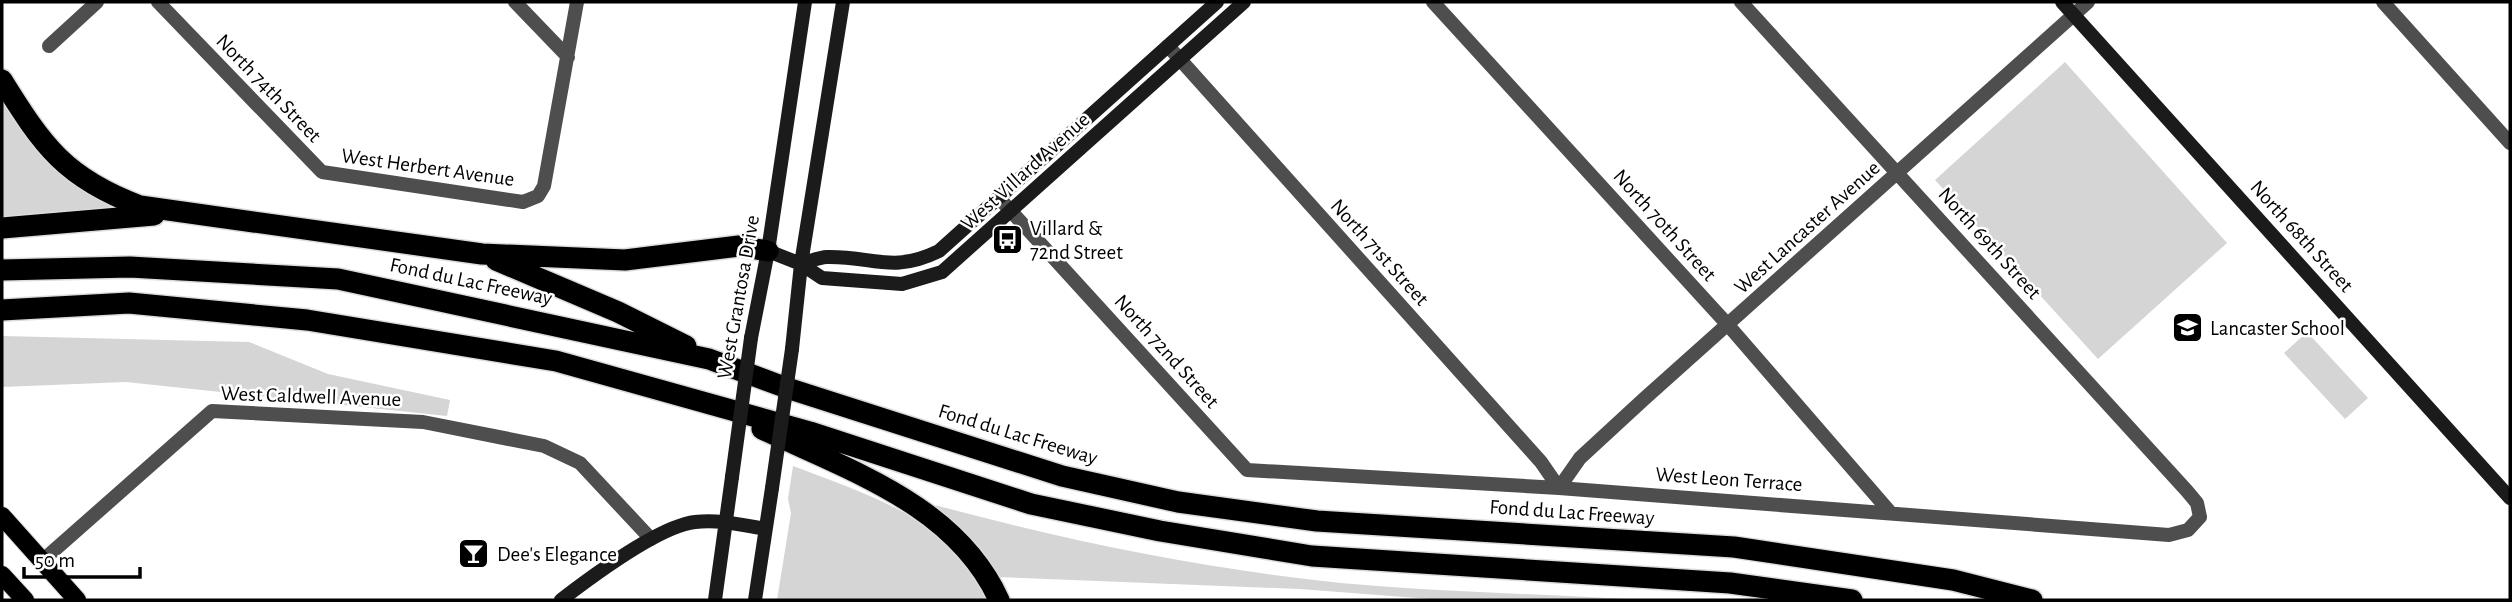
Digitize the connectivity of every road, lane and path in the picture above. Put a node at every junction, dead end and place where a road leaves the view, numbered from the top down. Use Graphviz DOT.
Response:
graph roads {
  1 [pos="97,2"];
  2 [pos="158,2"];
  3 [pos="515,2"];
  4 [pos="577,2"];
  5 [pos="805,2"];
  6 [pos="844,2"];
  7 [pos="1217,2"];
  8 [pos="1244,2"];
  9 [pos="1433,2"];
  10 [pos="1741,2"];
  11 [pos="2062,2"];
  12 [pos="2088,2"];
  13 [pos="2383,2"];
  14 [pos="2074,15"];
  15 [pos="49,46"];
  16 [pos="1168,46"];
  17 [pos="568,57"];
  18 [pos="1180,59"];
  19 [pos="2,80"];
  20 [pos="2510,142"];
  21 [pos="322,172"];
  22 [pos="1898,174"];
  23 [pos="999,198"];
  24 [pos="1012,212"];
  25 [pos="195,216"];
  26 [pos="2,228"];
  27 [pos="768,251"];
  28 [pos="482,254"];
  29 [pos="801,264"];
  30 [pos="2,270"];
  31 [pos="2,310"];
  32 [pos="1728,325"];
  33 [pos="709,359"];
  34 [pos="706,403"];
  35 [pos="1247,470"];
  36 [pos="1559,488"];
  37 [pos="2510,498"];
  38 [pos="1890,512"];
  39 [pos="2,516"];
  40 [pos="2200,517"];
  41 [pos="727,522"];
  42 [pos="765,530"];
  43 [pos="652,539"];
  44 [pos="42,561"];
  45 [pos="2,575"];
  46 [pos="25,600"];
  47 [pos="78,600"];
  48 [pos="561,600"];
  49 [pos="715,600"];
  50 [pos="755,600"];
  51 [pos="999,600"];
  52 [pos="1852,600"];
  53 [pos="2032,600"];
  1 -- 15 [label="street"];
  2 -- 21 [label="street, North 74th Street"];
  3 -- 17 [label="street"];
  4 -- 17 [label="street, West Herbert Avenue"];
  5 -- 27 [label="street, West Grantosa Drive"];
  6 -- 29 [label="street"];
  7 -- 16 [label="street, West Villard Avenue"];
  8 -- 18 [label="street, West Villard Avenue"];
  9 -- 32 [label="street, North 70th Street"];
  10 -- 22 [label="street, North 69th Street"];
  11 -- 14 [label="street, North 68th Street"];
  12 -- 14 [label="street, West Lancaster Avenue"];
  13 -- 20 [label="street"];
  14 -- 22 [label="street, West Lancaster Avenue"];
  14 -- 37 [label="street, North 68th Street"];
  16 -- 18 [label="street, North 71st Street"];
  16 -- 23 [label="street, West Villard Avenue"];
  17 -- 21 [label="street, West Herbert Avenue"];
  18 -- 24 [label="street, West Villard Avenue"];
  18 -- 36 [label="street, North 71st Street"];
  19 -- 25 [label="highway"];
  22 -- 32 [label="street, West Lancaster Avenue"];
  22 -- 40 [label="street, North 69th Street"];
  23 -- 24 [label="street, North 72nd Street"];
  23 -- 29 [label="street, West Villard Avenue"];
  24 -- 29 [label="street, West Villard Avenue"];
  24 -- 35 [label="street, North 72nd Street"];
  25 -- 26 [label="highway"];
  25 -- 28 [label="highway"];
  27 -- 28 [label="highway"];
  27 -- 29 [label="street, West Villard Avenue"];
  27 -- 41 [label="street, West Grantosa Drive, bridge"];
  28 -- 33 [label="highway"];
  29 -- 42 [label="street, bridge"];
  30 -- 33 [label="highway, Fond du Lac Freeway"];
  31 -- 34 [label="highway"];
  32 -- 36 [label="street, West Lancaster Avenue"];
  32 -- 38 [label="street, North 70th Street"];
  33 -- 53 [label="highway, Fond du Lac Freeway"];
  34 -- 51 [label="highway"];
  34 -- 52 [label="highway"];
  35 -- 36 [label="street, West Leon Terrace"];
  36 -- 38 [label="street, West Leon Terrace"];
  38 -- 40 [label="street, West Leon Terrace"];
  39 -- 44 [label="main road"];
  41 -- 42 [label="street"];
  41 -- 43 [label="street"];
  41 -- 49 [label="street, West Grantosa Drive"];
  42 -- 50 [label="street"];
  43 -- 44 [label="street, West Caldwell Avenue"];
  43 -- 48 [label="street"];
  44 -- 47 [label="main road"];
  45 -- 46 [label="main road"];
}
